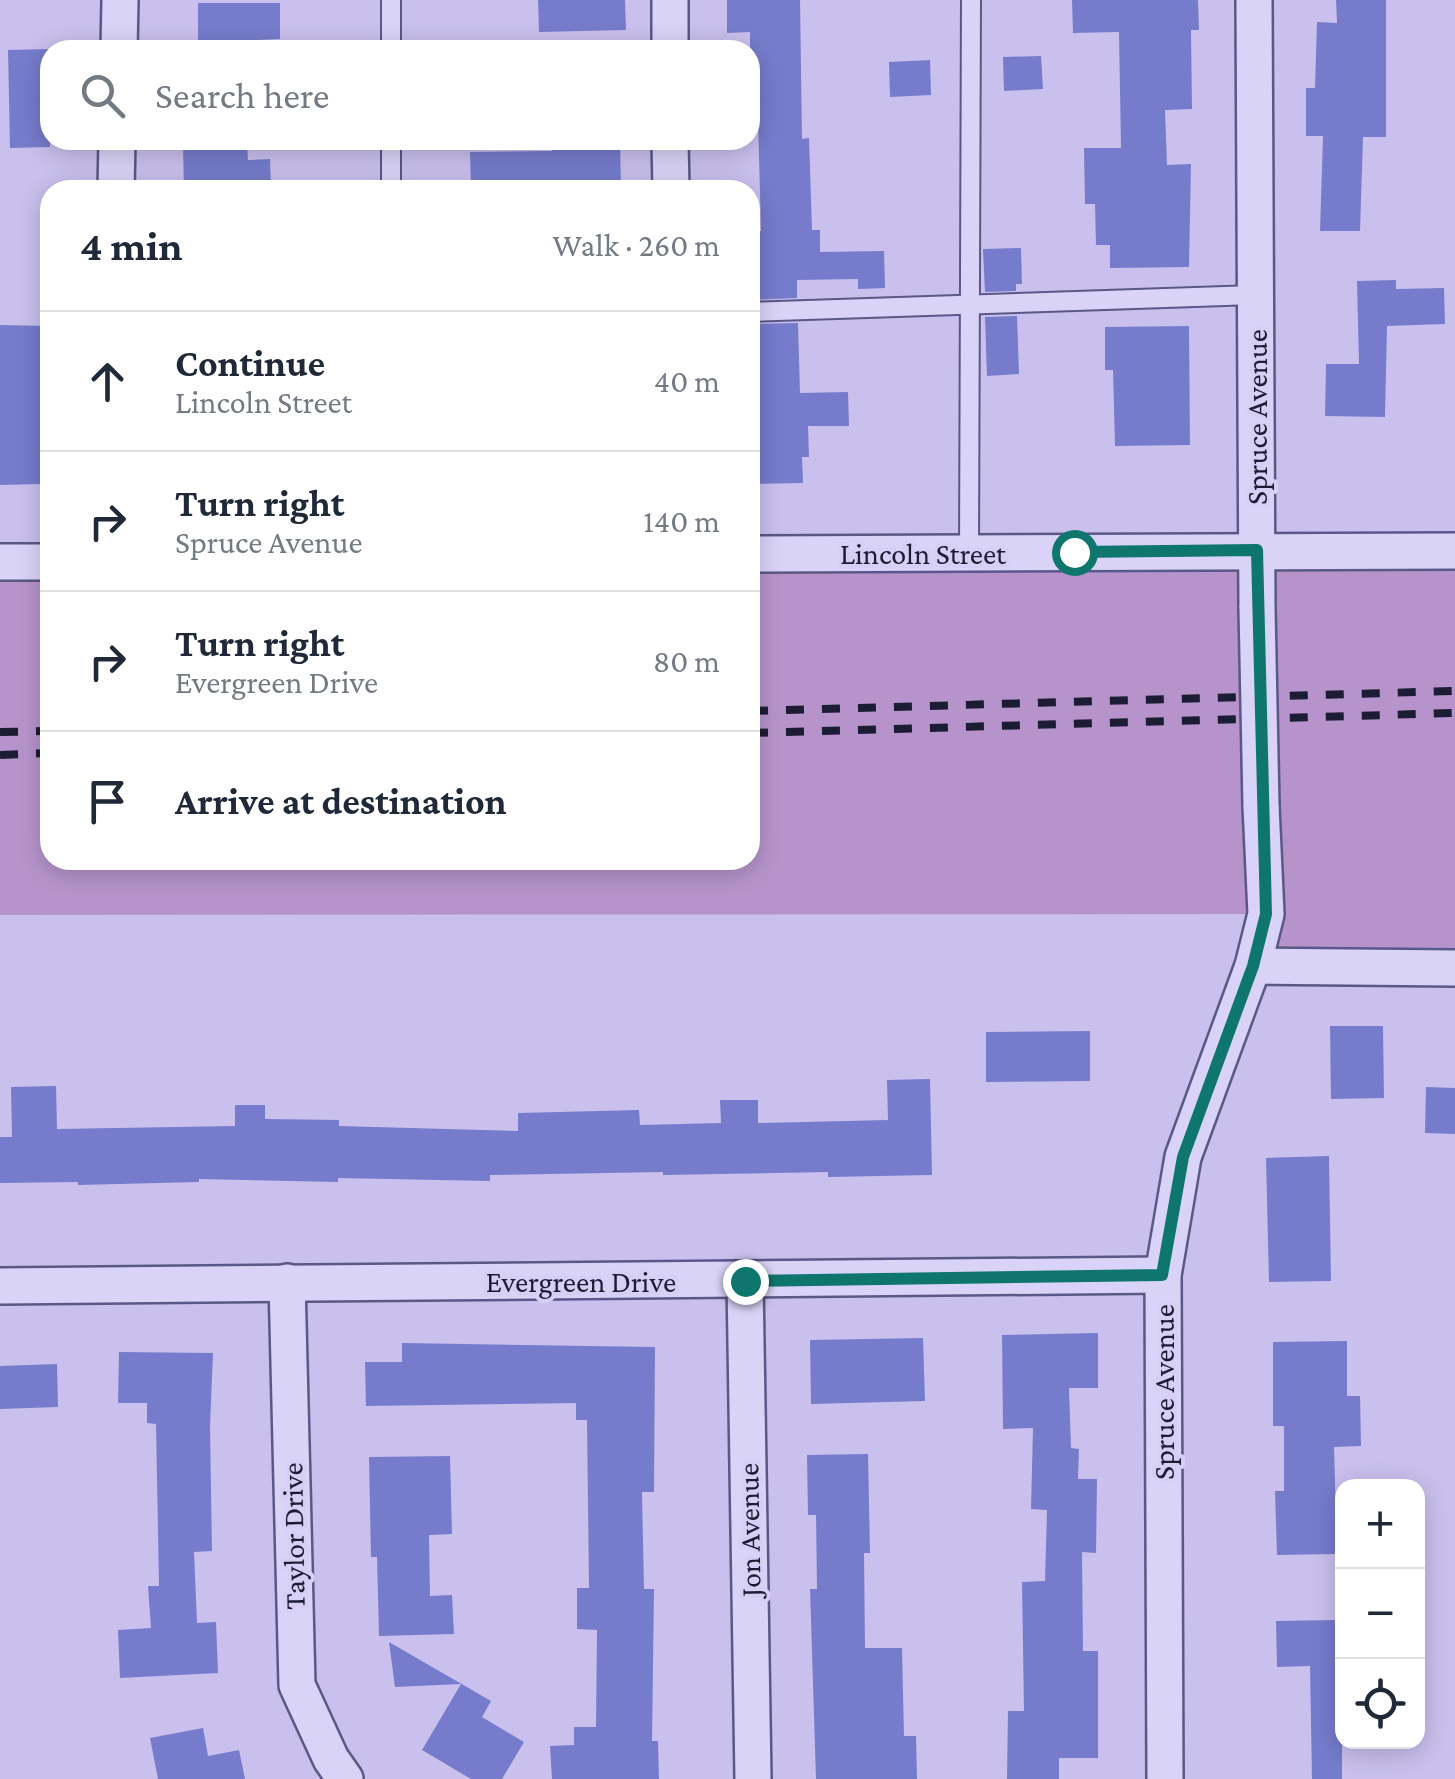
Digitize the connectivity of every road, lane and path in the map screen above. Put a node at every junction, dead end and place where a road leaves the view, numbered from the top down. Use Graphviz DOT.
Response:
graph roads {
  1 [pos="120,0"];
  2 [pos="391,0"];
  3 [pos="670,0"];
  4 [pos="971,0"];
  5 [pos="1254,0"];
  6 [pos="119,40"];
  7 [pos="391,40"];
  8 [pos="670,40"];
  9 [pos="118,150"];
  10 [pos="391,150"];
  11 [pos="670,150"];
  12 [pos="116,180"];
  13 [pos="391,180"];
  14 [pos="671,180"];
  15 [pos="1256,294"];
  16 [pos="971,304"];
  17 [pos="760,312"];
  18 [pos="1257,550"];
  19 [pos="1455,551"];
  20 [pos="969,552"];
  21 [pos="760,554"];
  22 [pos="0,562"];
  23 [pos="40,562"];
  24 [pos="1253,966"];
  25 [pos="1455,968"];
  26 [pos="1162,1275"];
  27 [pos="745,1281"];
  28 [pos="287,1282"];
  29 [pos="0,1286"];
  30 [pos="345,1779"];
  31 [pos="753,1779"];
  32 [pos="1166,1779"];
  1 -- 6 [label="street"];
  2 -- 7 [label="lane"];
  3 -- 8 [label="street"];
  4 -- 16 [label="lane"];
  5 -- 15 [label="street, Spruce Avenue"];
  9 -- 12 [label="street"];
  10 -- 13 [label="lane"];
  11 -- 14 [label="street"];
  15 -- 16 [label="lane"];
  15 -- 18 [label="street, Spruce Avenue"];
  16 -- 17 [label="lane"];
  16 -- 20 [label="lane"];
  18 -- 19 [label="street, Lincoln Street"];
  18 -- 20 [label="street, Lincoln Street"];
  18 -- 24 [label="street, Spruce Avenue, bridge"];
  20 -- 21 [label="street, Lincoln Street"];
  22 -- 23 [label="street"];
  24 -- 25 [label="street"];
  24 -- 26 [label="street, Spruce Avenue"];
  26 -- 27 [label="street, Evergreen Drive"];
  26 -- 32 [label="street, Spruce Avenue"];
  27 -- 28 [label="street, Evergreen Drive"];
  27 -- 31 [label="street, Jon Avenue"];
  28 -- 29 [label="street, Evergreen Drive"];
  28 -- 30 [label="street, Taylor Drive"];
}
